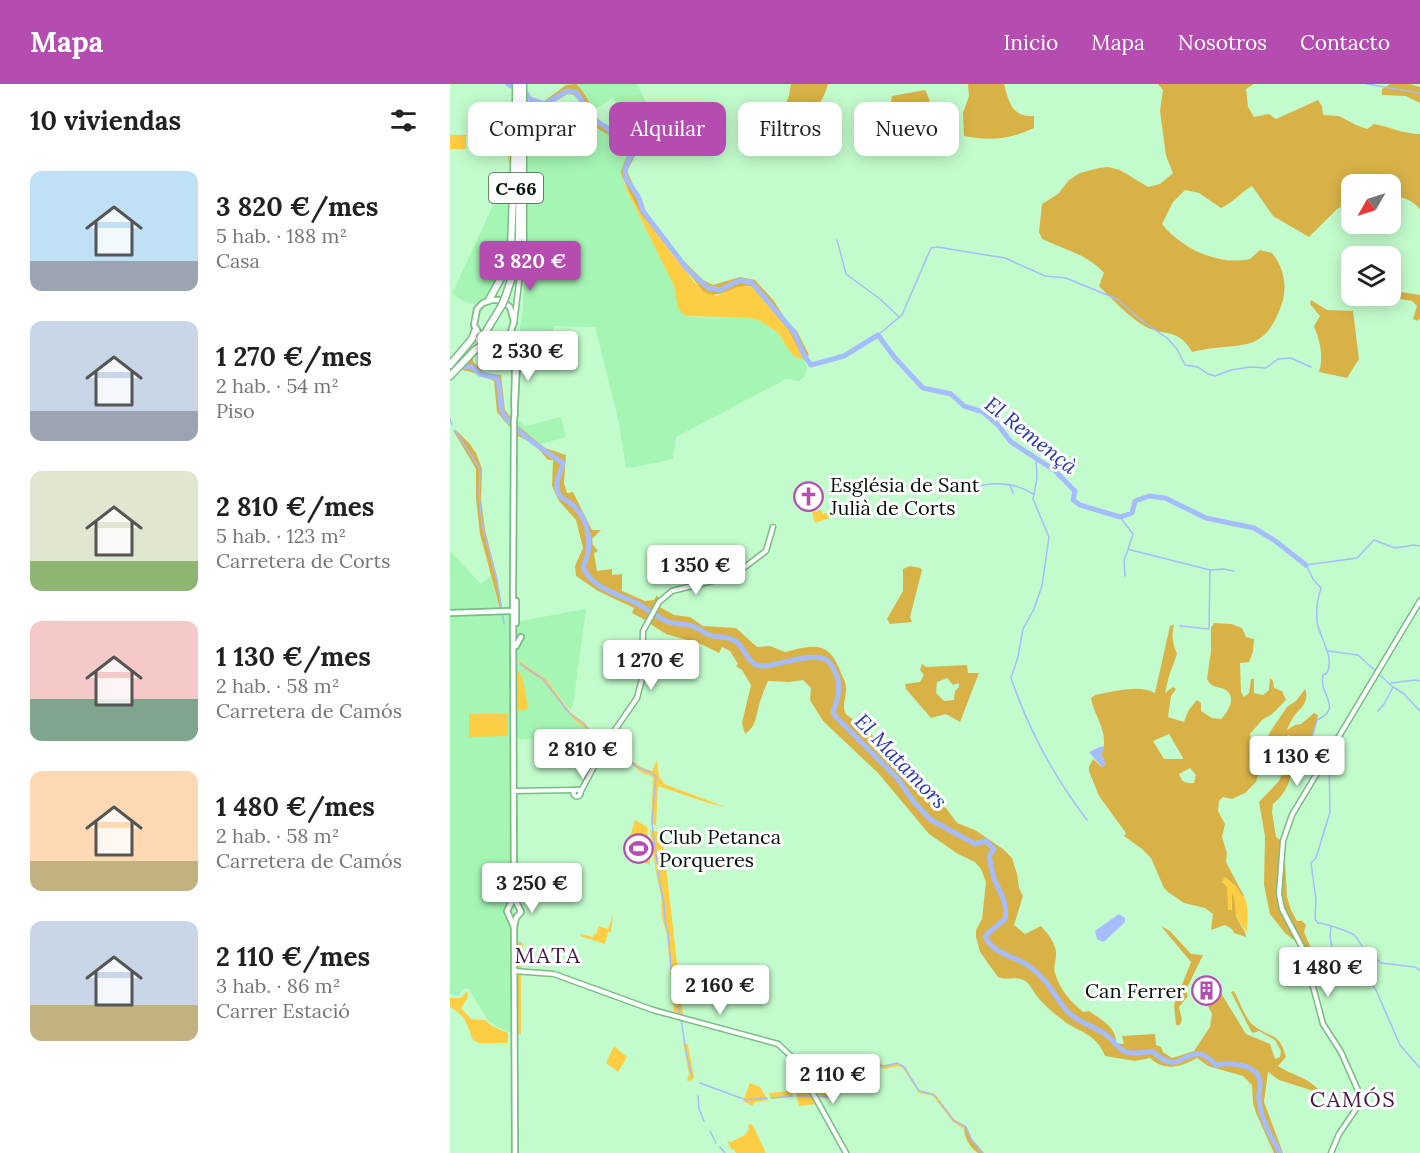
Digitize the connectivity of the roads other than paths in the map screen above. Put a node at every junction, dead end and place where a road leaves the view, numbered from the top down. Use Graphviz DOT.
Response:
graph roads {
  1 [pos="520,84"];
  2 [pos="519,102"];
  3 [pos="520,102"];
  4 [pos="515,156"];
  5 [pos="516,156"];
  6 [pos="520,156"];
  7 [pos="520,156"];
  8 [pos="521,267"];
  9 [pos="504,297"];
  10 [pos="489,300"];
  11 [pos="514,324"];
  12 [pos="481,331"];
  13 [pos="511,332"];
  14 [pos="493,340"];
  15 [pos="450,370"];
  16 [pos="515,414"];
  17 [pos="773,527"];
  18 [pos="514,556"];
  19 [pos="516,587"];
  20 [pos="1420,601"];
  21 [pos="510,611"];
  22 [pos="450,613"];
  23 [pos="515,626"];
  24 [pos="517,638"];
  25 [pos="513,653"];
  26 [pos="514,673"];
  27 [pos="514,790"];
  28 [pos="515,905"];
  29 [pos="513,918"];
  30 [pos="514,971"];
  31 [pos="514,1153"];
  32 [pos="846,1153"];
  33 [pos="1331,1153"];
  1 -- 2 [label="highway, C-66"];
  1 -- 3 [label="highway, C-66"];
  1 -- 8 [label="street"];
  4 -- 10 [label="highway"];
  5 -- 9 [label="highway, C-66"];
  6 -- 8 [label="highway"];
  7 -- 9 [label="highway, C-66"];
  8 -- 11 [label="street"];
  9 -- 12 [label="highway, C-66, bridge"];
  10 -- 11 [label="main road"];
  10 -- 12 [label="main road"];
  11 -- 13 [label="main road"];
  12 -- 14 [label="main road"];
  12 -- 15 [label="highway"];
  12 -- 15 [label="highway, C-66, bridge"];
  13 -- 14 [label="main road"];
  13 -- 16 [label="main road"];
  14 -- 15 [label="highway"];
  14 -- 16 [label="main road"];
  16 -- 18 [label="main road"];
  17 -- 27 [label="street"];
  18 -- 19 [label="main road"];
  18 -- 21 [label="main road"];
  19 -- 21 [label="main road"];
  19 -- 23 [label="main road"];
  20 -- 33 [label="street"];
  21 -- 22 [label="main road"];
  21 -- 23 [label="main road"];
  23 -- 24 [label="main road"];
  23 -- 25 [label="main road"];
  24 -- 25 [label="main road"];
  24 -- 26 [label="main road"];
  25 -- 26 [label="main road"];
  26 -- 27 [label="main road"];
  27 -- 28 [label="main road"];
  28 -- 29 [label="main road"];
  28 -- 29 [label="main road"];
  29 -- 30 [label="main road"];
  30 -- 31 [label="main road"];
  30 -- 32 [label="street"];
}
